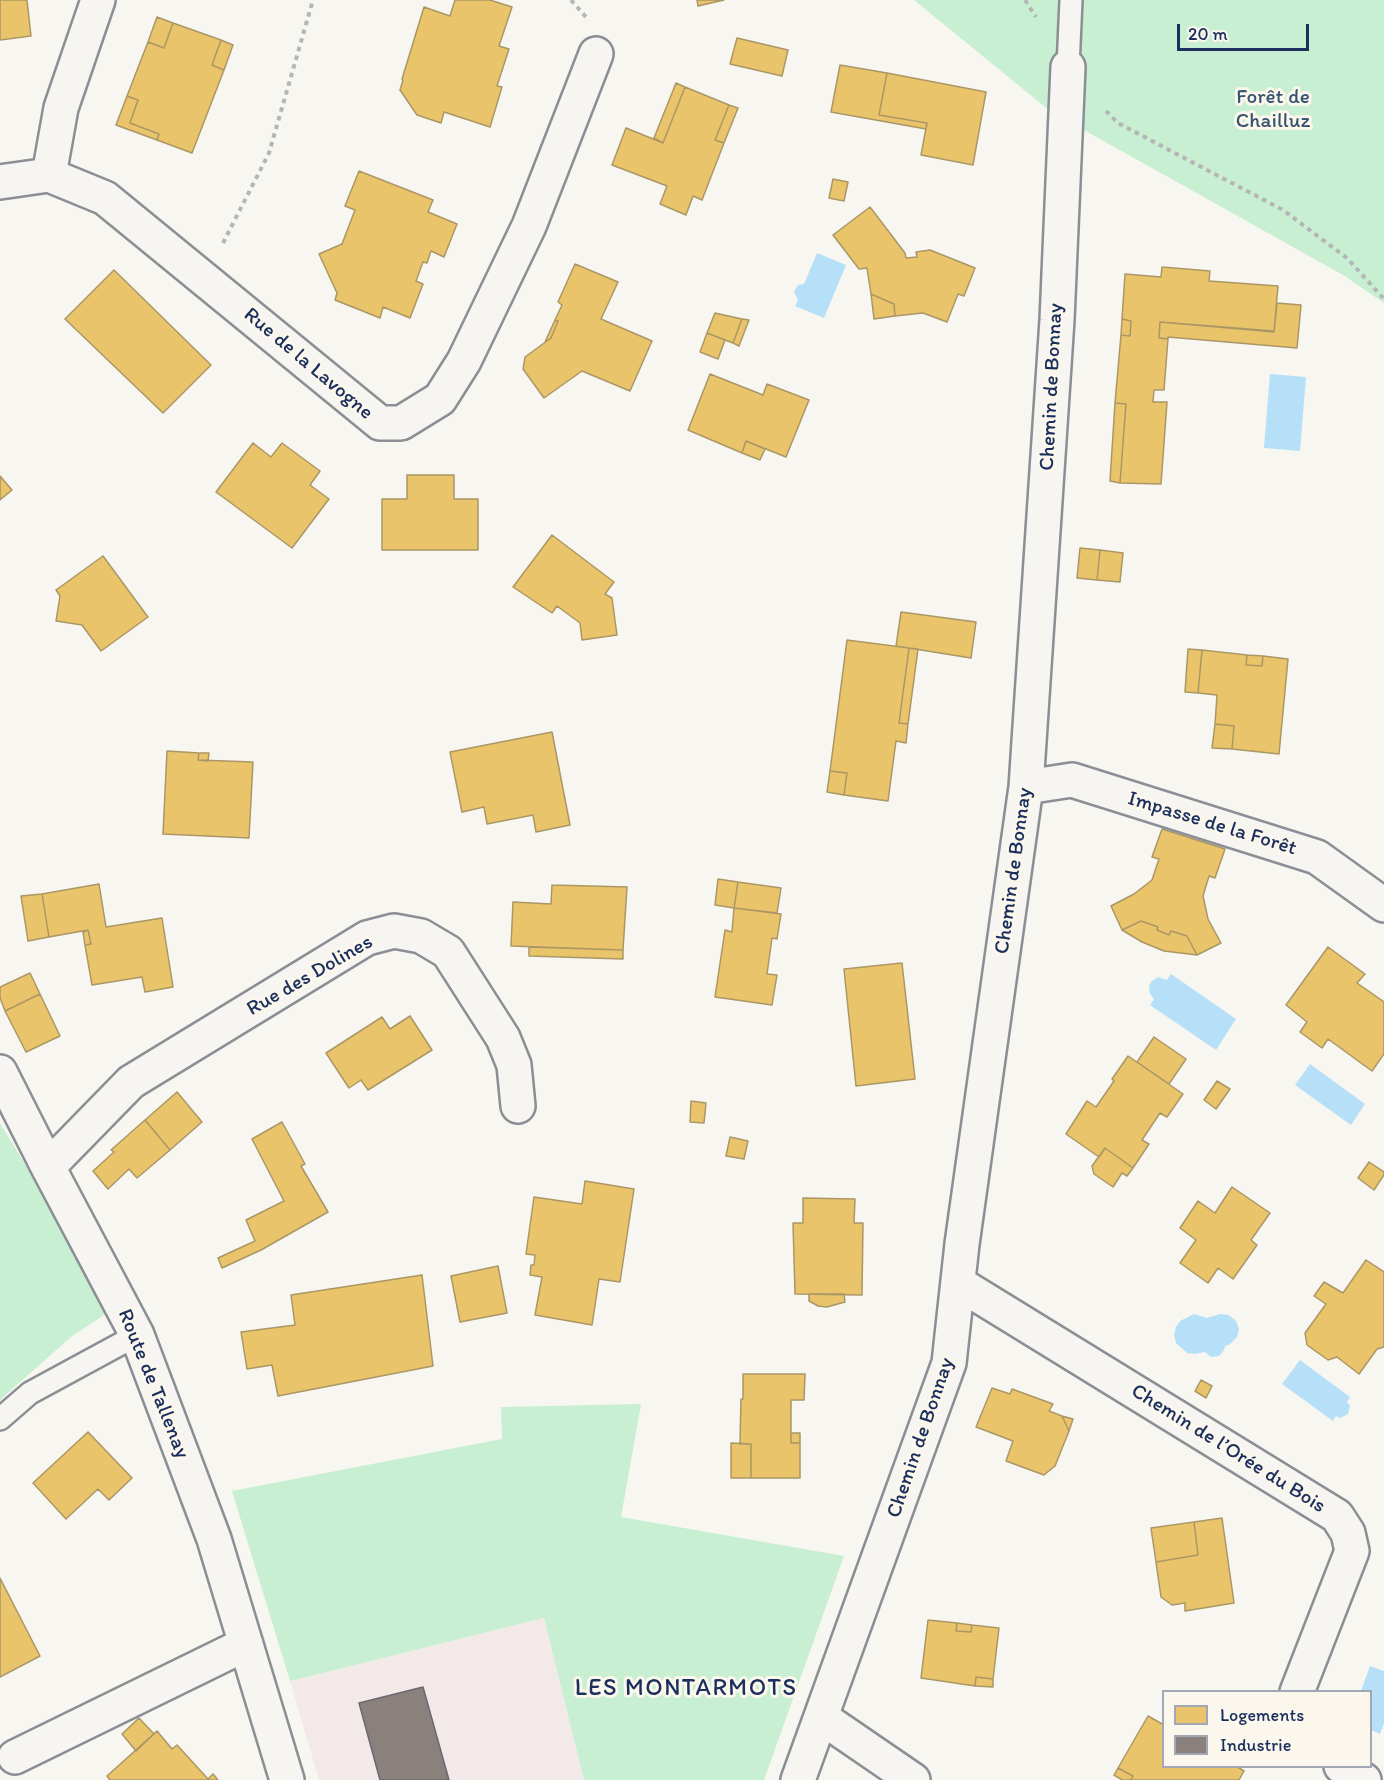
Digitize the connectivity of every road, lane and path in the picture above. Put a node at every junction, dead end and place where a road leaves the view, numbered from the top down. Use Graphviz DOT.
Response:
graph roads {
  1 [pos="98,0"];
  2 [pos="313,0"];
  3 [pos="1071,0"];
  4 [pos="596,54"];
  5 [pos="1068,67"];
  6 [pos="49,175"];
  7 [pos="0,182"];
  8 [pos="205,279"];
  9 [pos="1384,299"];
  10 [pos="1026,787"];
  11 [pos="1384,905"];
  12 [pos="0,1072"];
  13 [pos="518,1106"];
  14 [pos="48,1167"];
  15 [pos="958,1283"];
  16 [pos="138,1335"];
  17 [pos="0,1419"];
  18 [pos="246,1644"];
  19 [pos="1298,1690"];
  20 [pos="821,1718"];
  21 [pos="15,1757"];
  22 [pos="1343,1768"];
  23 [pos="287,1780"];
  24 [pos="798,1780"];
  25 [pos="913,1780"];
  26 [pos="1364,1780"];
  1 -- 6 [label="street"];
  2 -- 8 [label="path"];
  3 -- 5 [label="lane, Chemin de Bonnay"];
  4 -- 8 [label="street, Rue de la Lavogne"];
  5 -- 9 [label="path"];
  5 -- 10 [label="street, Chemin de Bonnay"];
  6 -- 7 [label="street"];
  6 -- 8 [label="street, Rue de la Lavogne"];
  10 -- 11 [label="street, Impasse de la Forêt"];
  10 -- 15 [label="street, Chemin de Bonnay"];
  12 -- 14 [label="street, Route de Tallenay"];
  13 -- 14 [label="street, Rue des Dolines"];
  14 -- 16 [label="street, Route de Tallenay"];
  15 -- 19 [label="street, Chemin de l’Orée du Bois"];
  15 -- 20 [label="street, Chemin de Bonnay"];
  16 -- 17 [label="lane"];
  16 -- 18 [label="street, Route de Tallenay"];
  18 -- 21 [label="street"];
  18 -- 23 [label="street, Route de Tallenay"];
  20 -- 24 [label="street, Chemin de Bonnay"];
  20 -- 25 [label="street"];
  22 -- 26 [label="street"];
}
